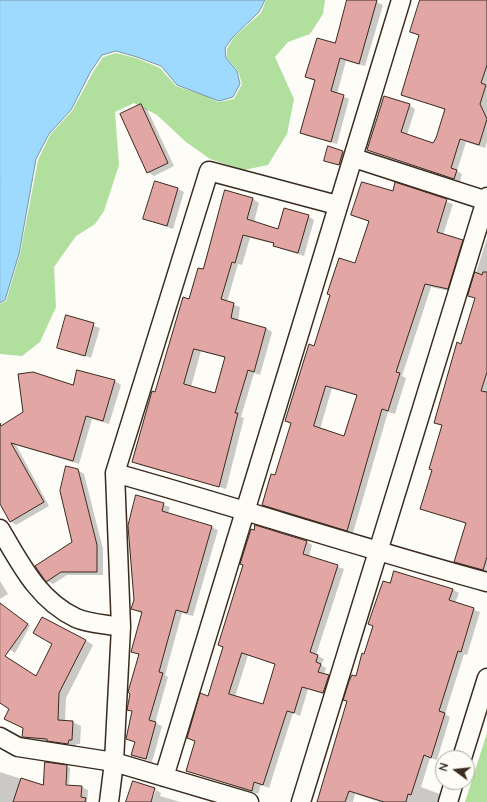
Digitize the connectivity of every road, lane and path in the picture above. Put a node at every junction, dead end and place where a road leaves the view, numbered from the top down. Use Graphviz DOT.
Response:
graph roads {
  1 [pos="401,0"];
  2 [pos="354,158"];
  3 [pos="487,200"];
  4 [pos="337,205"];
  5 [pos="115,473"];
  6 [pos="245,510"];
  7 [pos="0,529"];
  8 [pos="377,552"];
  9 [pos="487,582"];
  10 [pos="121,627"];
  11 [pos="487,678"];
  12 [pos="0,736"];
  13 [pos="464,750"];
  14 [pos="114,762"];
  15 [pos="164,777"];
  16 [pos="452,790"];
  17 [pos="109,802"];
  18 [pos="249,802"];
  19 [pos="301,802"];
  20 [pos="448,802"];
  1 -- 2 [label="street"];
  2 -- 3 [label="street"];
  2 -- 4 [label="street"];
  3 -- 8 [label="street"];
  4 -- 5 [label="street"];
  4 -- 6 [label="street"];
  5 -- 6 [label="street"];
  5 -- 10 [label="street"];
  6 -- 8 [label="street"];
  6 -- 15 [label="street"];
  7 -- 10 [label="street"];
  8 -- 9 [label="street"];
  8 -- 19 [label="street"];
  10 -- 14 [label="street"];
  11 -- 13 [label="street"];
  12 -- 14 [label="street"];
  14 -- 15 [label="street"];
  14 -- 17 [label="street"];
  15 -- 18 [label="street"];
  16 -- 20 [label="street"];
}
